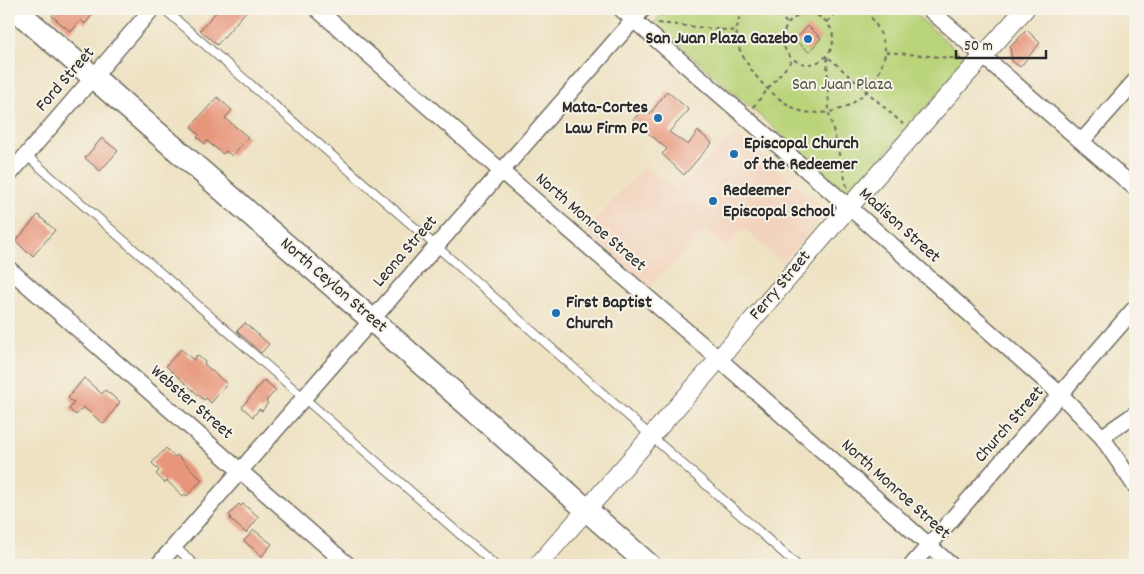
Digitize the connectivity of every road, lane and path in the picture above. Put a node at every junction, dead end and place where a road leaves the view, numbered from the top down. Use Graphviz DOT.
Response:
graph roads {
  1 [pos="15,9"];
  2 [pos="152,9"];
  3 [pos="164,9"];
  4 [pos="317,9"];
  5 [pos="621,9"];
  6 [pos="742,9"];
  7 [pos="772,9"];
  8 [pos="839,9"];
  9 [pos="864,9"];
  10 [pos="929,9"];
  11 [pos="1025,9"];
  12 [pos="638,14"];
  13 [pos="827,22"];
  14 [pos="654,23"];
  15 [pos="788,24"];
  16 [pos="735,31"];
  17 [pos="886,52"];
  18 [pos="827,56"];
  19 [pos="976,58"];
  20 [pos="793,59"];
  21 [pos="92,78"];
  22 [pos="1135,81"];
  23 [pos="768,89"];
  24 [pos="867,93"];
  25 [pos="829,113"];
  26 [pos="745,117"];
  27 [pos="914,134"];
  28 [pos="1082,142"];
  29 [pos="26,155"];
  30 [pos="501,171"];
  31 [pos="9,175"];
  32 [pos="1135,188"];
  33 [pos="849,200"];
  34 [pos="436,246"];
  35 [pos="9,269"];
  36 [pos="1135,308"];
  37 [pos="372,320"];
  38 [pos="719,359"];
  39 [pos="1060,395"];
  40 [pos="304,398"];
  41 [pos="1135,414"];
  42 [pos="652,435"];
  43 [pos="1102,436"];
  44 [pos="240,470"];
  45 [pos="1135,486"];
  46 [pos="585,510"];
  47 [pos="174,546"];
  48 [pos="929,546"];
  49 [pos="158,565"];
  50 [pos="195,565"];
  51 [pos="348,565"];
  52 [pos="495,565"];
  53 [pos="538,565"];
  54 [pos="649,565"];
  55 [pos="797,565"];
  56 [pos="912,565"];
  57 [pos="951,565"];
  1 -- 21 [label="main road, North Ceylon Street"];
  2 -- 21 [label="street, Ford Street"];
  3 -- 34 [label="lane"];
  4 -- 30 [label="street, North Monroe Street"];
  5 -- 12 [label="street, Madison Street"];
  6 -- 16 [label="path"];
  7 -- 15 [label="path"];
  8 -- 13 [label="path"];
  9 -- 17 [label="path"];
  10 -- 19 [label="street"];
  11 -- 19 [label="street, Ferry Street"];
  12 -- 26 [label="street, Madison Street"];
  12 -- 30 [label="street, Leona Street"];
  13 -- 15 [label="path"];
  13 -- 18 [label="path"];
  14 -- 16 [label="path"];
  15 -- 20 [label="path"];
  16 -- 23 [label="path"];
  17 -- 19 [label="path"];
  17 -- 24 [label="path"];
  18 -- 20 [label="path"];
  18 -- 24 [label="path"];
  18 -- 25 [label="path"];
  19 -- 27 [label="street, Ferry Street"];
  19 -- 28 [label="street"];
  20 -- 23 [label="path"];
  21 -- 29 [label="street, Ford Street"];
  21 -- 37 [label="main road, North Ceylon Street"];
  22 -- 28 [label="street"];
  23 -- 25 [label="path"];
  23 -- 26 [label="path"];
  24 -- 25 [label="path"];
  24 -- 27 [label="path"];
  25 -- 33 [label="path"];
  26 -- 33 [label="street, Madison Street"];
  27 -- 33 [label="street, Ferry Street"];
  28 -- 32 [label="street"];
  29 -- 31 [label="street, Ford Street"];
  29 -- 40 [label="lane"];
  30 -- 34 [label="street, Leona Street"];
  30 -- 38 [label="street, North Monroe Street"];
  33 -- 38 [label="street, Ferry Street"];
  33 -- 39 [label="street, Madison Street"];
  34 -- 37 [label="street, Leona Street"];
  34 -- 42 [label="lane"];
  35 -- 44 [label="street, Webster Street"];
  36 -- 39 [label="street, Church Street"];
  37 -- 40 [label="street, Leona Street"];
  37 -- 46 [label="main road, North Ceylon Street"];
  38 -- 42 [label="street, Ferry Street"];
  38 -- 48 [label="street, North Monroe Street"];
  39 -- 43 [label="street, Madison Street"];
  39 -- 48 [label="street, Church Street"];
  40 -- 44 [label="street, Leona Street"];
  40 -- 52 [label="lane"];
  41 -- 43 [label="street"];
  42 -- 46 [label="street, Ferry Street"];
  42 -- 55 [label="lane"];
  43 -- 45 [label="street, Madison Street"];
  44 -- 47 [label="street, Leona Street"];
  44 -- 51 [label="street, Webster Street"];
  46 -- 53 [label="street, Ferry Street"];
  46 -- 54 [label="main road, North Ceylon Street"];
  47 -- 49 [label="street, Leona Street"];
  47 -- 50 [label="lane"];
  48 -- 56 [label="street, Church Street"];
  48 -- 57 [label="street, North Monroe Street"];
}
